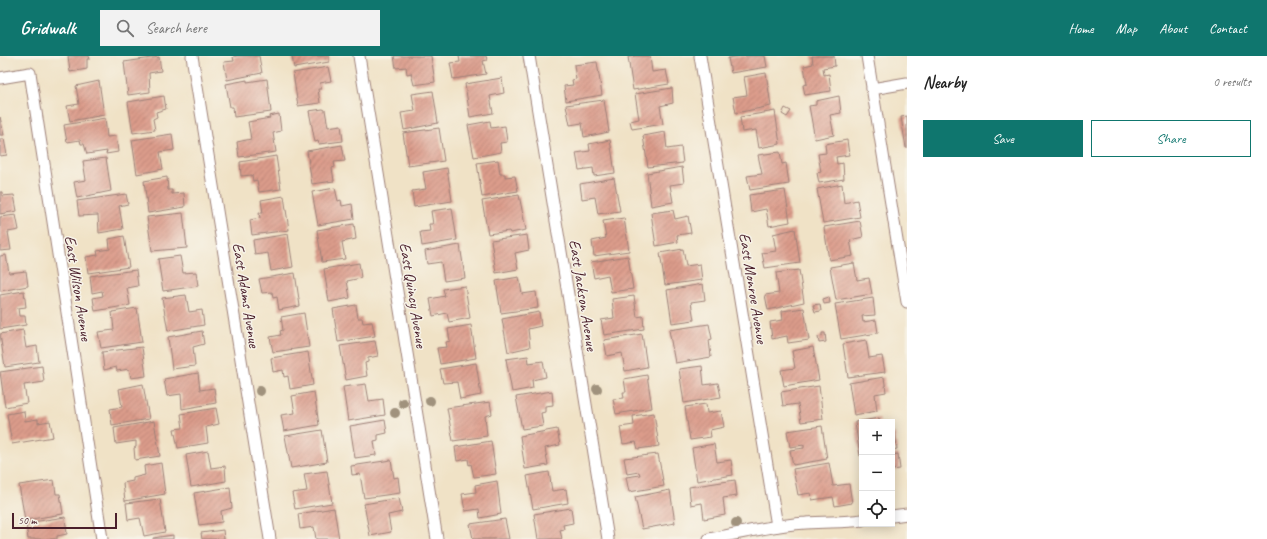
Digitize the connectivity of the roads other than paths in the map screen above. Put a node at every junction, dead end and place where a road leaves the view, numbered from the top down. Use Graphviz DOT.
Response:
graph roads {
  1 [pos="192,56"];
  2 [pos="359,56"];
  3 [pos="529,56"];
  4 [pos="700,56"];
  5 [pos="867,56"];
  6 [pos="0,78"];
  7 [pos="907,83"];
  8 [pos="872,89"];
  9 [pos="907,302"];
  10 [pos="907,514"];
  11 [pos="895,516"];
  12 [pos="859,521"];
  13 [pos="777,526"];
  14 [pos="102,539"];
  15 [pos="270,539"];
  16 [pos="437,539"];
  17 [pos="608,539"];
  18 [pos="709,539"];
  1 -- 15 [label="street, East Adams Avenue"];
  2 -- 16 [label="street, East Quincy Avenue"];
  3 -- 17 [label="street, East Jackson Avenue"];
  4 -- 13 [label="street, East Monroe Avenue"];
  5 -- 8 [label="street"];
  6 -- 14 [label="street, East Wilson Avenue"];
  7 -- 8 [label="street"];
  8 -- 9 [label="street"];
  10 -- 11 [label="street"];
  12 -- 13 [label="street"];
  13 -- 18 [label="street"];
}
